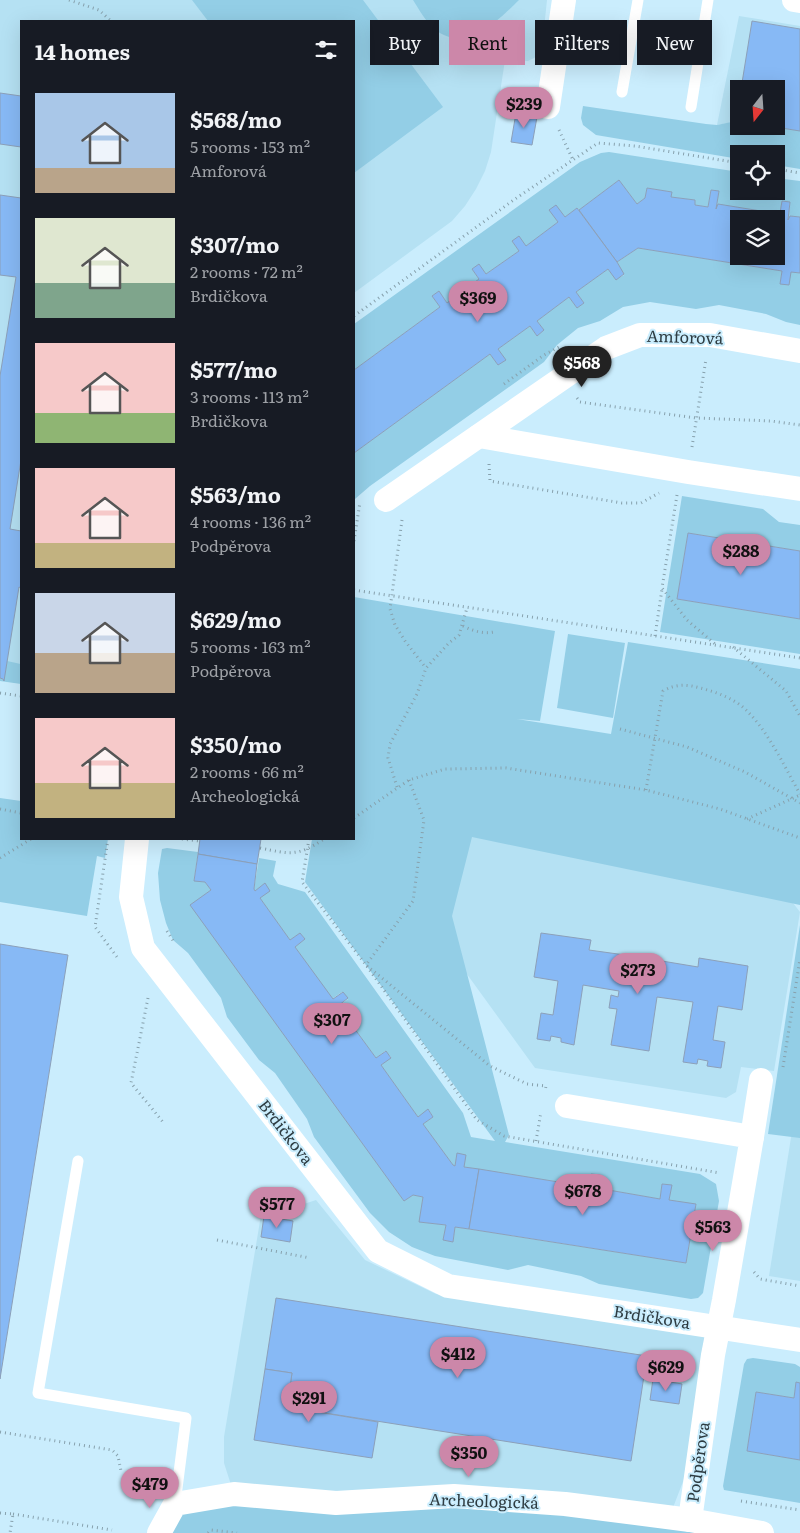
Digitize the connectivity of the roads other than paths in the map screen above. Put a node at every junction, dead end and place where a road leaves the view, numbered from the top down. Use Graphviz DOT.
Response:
graph roads {
  1 [pos="564,0"];
  2 [pos="638,0"];
  3 [pos="708,0"];
  4 [pos="794,0"];
  5 [pos="800,1"];
  6 [pos="622,92"];
  7 [pos="548,107"];
  8 [pos="691,107"];
  9 [pos="800,351"];
  10 [pos="479,436"];
  11 [pos="800,489"];
  12 [pos="386,500"];
  13 [pos="137,840"];
  14 [pos="761,1080"];
  15 [pos="567,1106"];
  16 [pos="752,1137"];
  17 [pos="78,1161"];
  18 [pos="717,1327"];
  19 [pos="800,1340"];
  20 [pos="175,1504"];
  21 [pos="690,1520"];
  22 [pos="159,1533"];
  23 [pos="762,1533"];
  1 -- 7 [label="street"];
  2 -- 6 [label="lane"];
  3 -- 8 [label="lane"];
  4 -- 5 [label="street"];
  9 -- 10 [label="street, Amforová"];
  10 -- 11 [label="street"];
  10 -- 12 [label="street, Amforová"];
  13 -- 18 [label="street, Brdičkova"];
  14 -- 16 [label="street, Podpěrova"];
  15 -- 16 [label="street"];
  16 -- 18 [label="street, Podpěrova"];
  17 -- 20 [label="lane"];
  18 -- 19 [label="street, Brdičkova"];
  18 -- 21 [label="street, Podpěrova"];
  20 -- 21 [label="street, Archeologická"];
  20 -- 22 [label="street"];
  21 -- 23 [label="street, Archeologická"];
}
